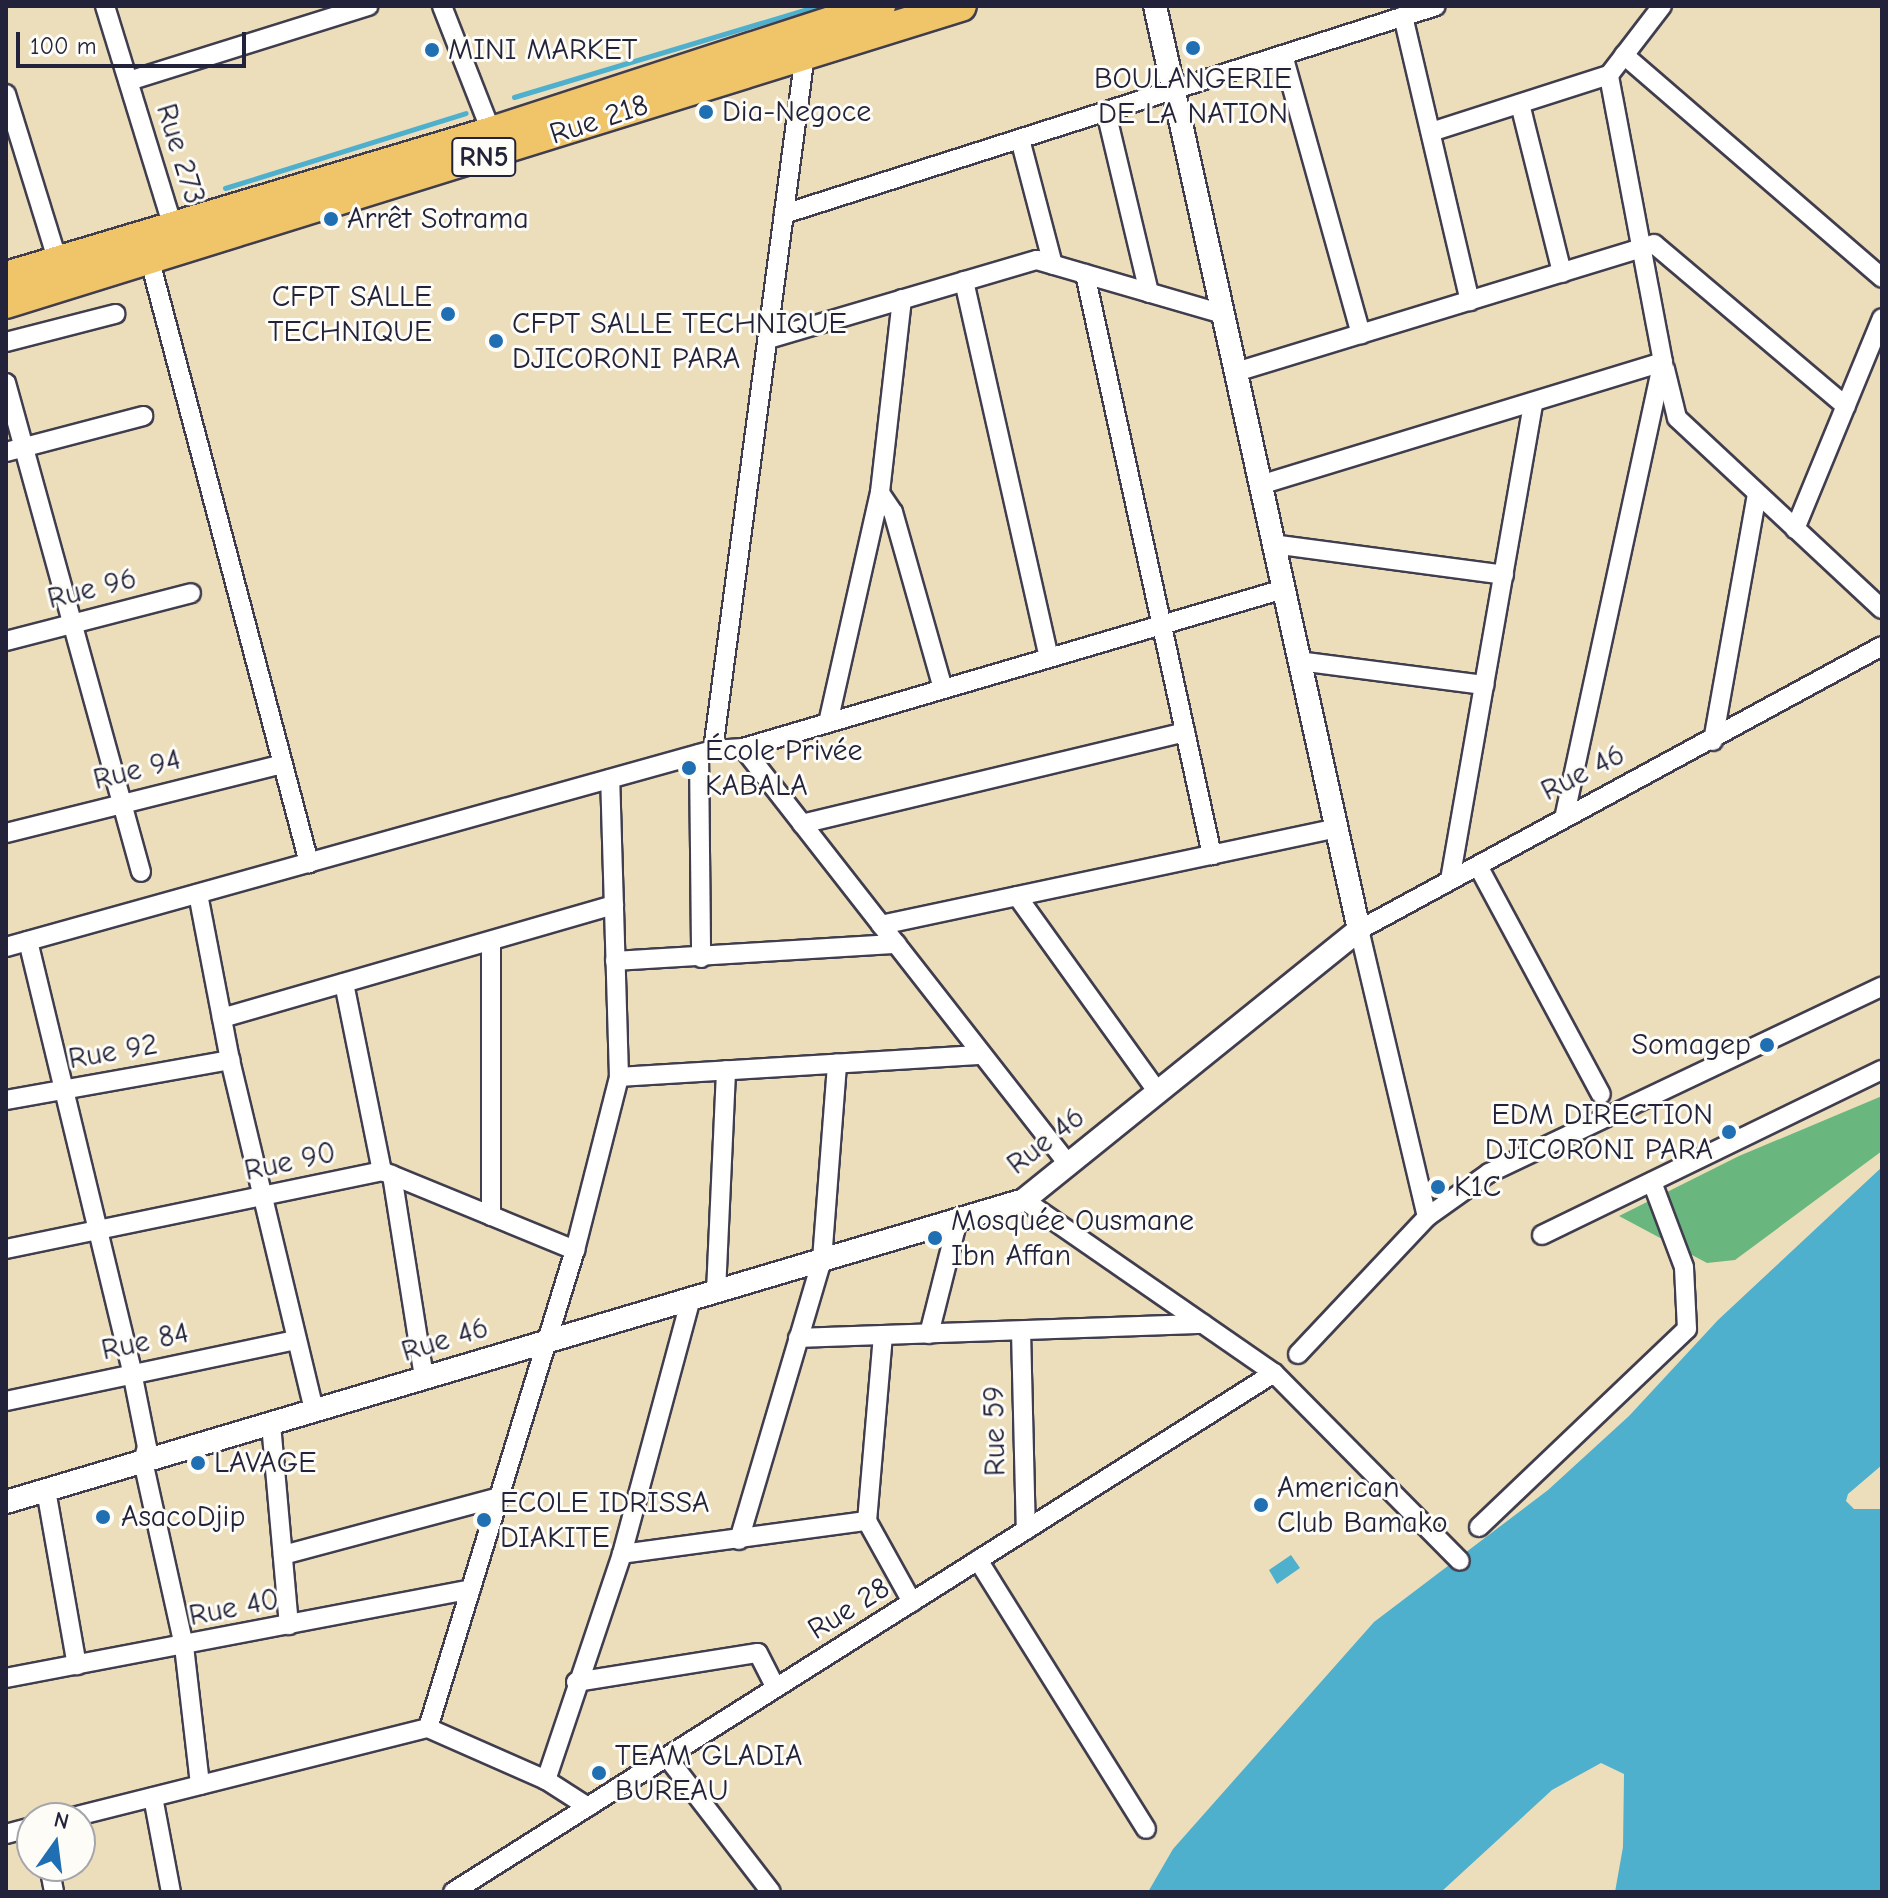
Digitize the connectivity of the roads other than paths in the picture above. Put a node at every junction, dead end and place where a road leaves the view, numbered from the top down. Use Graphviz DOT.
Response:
graph roads {
  1 [pos="105,6"];
  2 [pos="369,6"];
  3 [pos="442,6"];
  4 [pos="880,6"];
  5 [pos="961,6"];
  6 [pos="1155,6"];
  7 [pos="1436,6"];
  8 [pos="1662,6"];
  9 [pos="1403,16"];
  10 [pos="805,54"];
  11 [pos="1283,55"];
  12 [pos="1624,55"];
  13 [pos="1609,75"];
  14 [pos="129,81"];
  15 [pos="1173,90"];
  16 [pos="6,94"];
  17 [pos="1520,104"];
  18 [pos="1106,112"];
  19 [pos="1431,132"];
  20 [pos="1020,139"];
  21 [pos="495,142"];
  22 [pos="784,214"];
  23 [pos="173,227"];
  24 [pos="1642,248"];
  25 [pos="150,261"];
  26 [pos="58,262"];
  27 [pos="1053,265"];
  28 [pos="1562,273"];
  29 [pos="1085,274"];
  30 [pos="6,277"];
  31 [pos="1882,278"];
  32 [pos="964,281"];
  33 [pos="1149,293"];
  34 [pos="902,299"];
  35 [pos="1470,301"];
  36 [pos="6,303"];
  37 [pos="115,314"];
  38 [pos="1223,314"];
  39 [pos="1882,318"];
  40 [pos="1361,334"];
  41 [pos="768,339"];
  42 [pos="6,342"];
  43 [pos="1663,362"];
  44 [pos="1236,372"];
  45 [pos="6,383"];
  46 [pos="1533,402"];
  47 [pos="1846,406"];
  48 [pos="143,416"];
  49 [pos="15,450"];
  50 [pos="1260,485"];
  51 [pos="880,493"];
  52 [pos="1757,495"];
  53 [pos="1795,529"];
  54 [pos="1273,544"];
  55 [pos="1504,575"];
  56 [pos="1284,589"];
  57 [pos="191,593"];
  58 [pos="1882,609"];
  59 [pos="72,623"];
  60 [pos="1161,625"];
  61 [pos="6,641"];
  62 [pos="1882,646"];
  63 [pos="1049,658"];
  64 [pos="1299,661"];
  65 [pos="1484,685"];
  66 [pos="943,689"];
  67 [pos="828,723"];
  68 [pos="1185,732"];
  69 [pos="1713,741"];
  70 [pos="743,748"];
  71 [pos="706,752"];
  72 [pos="283,764"];
  73 [pos="610,779"];
  74 [pos="122,802"];
  75 [pos="1565,814"];
  76 [pos="802,824"];
  77 [pos="1336,828"];
  78 [pos="6,833"];
  79 [pos="1212,855"];
  80 [pos="309,863"];
  81 [pos="1478,866"];
  82 [pos="141,872"];
  83 [pos="1450,880"];
  84 [pos="198,894"];
  85 [pos="1017,896"];
  86 [pos="614,905"];
  87 [pos="881,925"];
  88 [pos="1359,930"];
  89 [pos="28,941"];
  90 [pos="491,941"];
  91 [pos="896,944"];
  92 [pos="6,947"];
  93 [pos="701,958"];
  94 [pos="615,961"];
  95 [pos="344,983"];
  96 [pos="1882,986"];
  97 [pos="222,1018"];
  98 [pos="981,1055"];
  99 [pos="230,1060"];
  100 [pos="837,1064"];
  101 [pos="726,1070"];
  102 [pos="1882,1070"];
  103 [pos="619,1077"];
  104 [pos="64,1089"];
  105 [pos="1157,1091"];
  106 [pos="1601,1094"];
  107 [pos="6,1100"];
  108 [pos="1068,1164"];
  109 [pos="387,1173"];
  110 [pos="1652,1182"];
  111 [pos="262,1196"];
  112 [pos="1024,1200"];
  113 [pos="491,1216"];
  114 [pos="1427,1217"];
  115 [pos="958,1219"];
  116 [pos="100,1230"];
  117 [pos="1542,1235"];
  118 [pos="6,1249"];
  119 [pos="575,1250"];
  120 [pos="822,1260"];
  121 [pos="716,1292"];
  122 [pos="691,1299"];
  123 [pos="1203,1324"];
  124 [pos="1021,1331"];
  125 [pos="929,1334"];
  126 [pos="883,1335"];
  127 [pos="798,1338"];
  128 [pos="549,1339"];
  129 [pos="296,1340"];
  130 [pos="1298,1354"];
  131 [pos="132,1372"];
  132 [pos="1274,1373"];
  133 [pos="424,1378"];
  134 [pos="6,1401"];
  135 [pos="314,1411"];
  136 [pos="271,1424"];
  137 [pos="143,1461"];
  138 [pos="46,1490"];
  139 [pos="500,1497"];
  140 [pos="6,1502"];
  141 [pos="867,1521"];
  142 [pos="1479,1527"];
  143 [pos="1026,1530"];
  144 [pos="739,1540"];
  145 [pos="622,1554"];
  146 [pos="283,1555"];
  147 [pos="978,1560"];
  148 [pos="1460,1561"];
  149 [pos="471,1589"];
  150 [pos="912,1602"];
  151 [pos="289,1625"];
  152 [pos="184,1646"];
  153 [pos="77,1665"];
  154 [pos="6,1678"];
  155 [pos="576,1682"];
  156 [pos="776,1688"];
  157 [pos="428,1728"];
  158 [pos="667,1757"];
  159 [pos="546,1780"];
  160 [pos="200,1785"];
  161 [pos="153,1797"];
  162 [pos="588,1807"];
  163 [pos="96,1811"];
  164 [pos="1146,1829"];
  165 [pos="171,1892"];
  166 [pos="453,1892"];
  167 [pos="771,1892"];
  1 -- 14 [label="street, Rue 273"];
  2 -- 14 [label="street"];
  3 -- 21 [label="street"];
  4 -- 21 [label="highway, Rue 218 / RN5"];
  5 -- 10 [label="highway, Rue 218 / RN5"];
  6 -- 15 [label="street"];
  7 -- 9 [label="street"];
  8 -- 12 [label="street"];
  9 -- 11 [label="street"];
  9 -- 19 [label="street"];
  10 -- 21 [label="highway, Rue 218 / RN5"];
  10 -- 22 [label="street"];
  11 -- 15 [label="street"];
  11 -- 40 [label="street"];
  12 -- 13 [label="street"];
  12 -- 31 [label="street"];
  13 -- 17 [label="street"];
  13 -- 24 [label="street"];
  14 -- 23 [label="street, Rue 273"];
  15 -- 18 [label="street"];
  15 -- 38 [label="street"];
  16 -- 26 [label="street"];
  17 -- 19 [label="street"];
  17 -- 28 [label="street"];
  18 -- 20 [label="street"];
  18 -- 33 [label="street"];
  19 -- 35 [label="street"];
  20 -- 22 [label="street"];
  20 -- 27 [label="street"];
  21 -- 23 [label="highway, Rue 218 / RN5"];
  21 -- 25 [label="highway, Rue 218 / RN5"];
  22 -- 41 [label="street"];
  23 -- 26 [label="highway, Rue 218 / RN5"];
  24 -- 28 [label="street"];
  24 -- 43 [label="street"];
  24 -- 47 [label="street"];
  25 -- 36 [label="highway, Rue 218 / RN5"];
  25 -- 72 [label="street"];
  26 -- 30 [label="highway, Rue 218 / RN5"];
  27 -- 29 [label="street"];
  27 -- 32 [label="street"];
  28 -- 35 [label="street"];
  29 -- 33 [label="street"];
  29 -- 60 [label="street"];
  32 -- 34 [label="street"];
  32 -- 63 [label="street"];
  33 -- 38 [label="street"];
  34 -- 41 [label="street"];
  34 -- 51 [label="street"];
  35 -- 40 [label="street"];
  37 -- 42 [label="street"];
  38 -- 44 [label="street"];
  39 -- 47 [label="street"];
  40 -- 44 [label="street"];
  41 -- 71 [label="street"];
  43 -- 46 [label="street"];
  43 -- 52 [label="street"];
  43 -- 75 [label="street"];
  44 -- 50 [label="street"];
  45 -- 49 [label="street"];
  46 -- 50 [label="street"];
  46 -- 55 [label="street"];
  47 -- 53 [label="street"];
  48 -- 49 [label="street"];
  49 -- 59 [label="street"];
  50 -- 54 [label="street"];
  51 -- 66 [label="street"];
  51 -- 67 [label="street"];
  52 -- 53 [label="street"];
  52 -- 69 [label="street"];
  53 -- 58 [label="street"];
  54 -- 55 [label="street"];
  54 -- 56 [label="street"];
  55 -- 65 [label="street"];
  56 -- 60 [label="street"];
  56 -- 64 [label="street"];
  57 -- 59 [label="street, Rue 96"];
  59 -- 61 [label="street, Rue 96"];
  59 -- 74 [label="street"];
  60 -- 63 [label="street"];
  60 -- 68 [label="street"];
  62 -- 69 [label="street, Rue 46"];
  63 -- 66 [label="street"];
  64 -- 65 [label="street"];
  64 -- 77 [label="street"];
  65 -- 83 [label="street"];
  66 -- 67 [label="street"];
  67 -- 70 [label="street"];
  68 -- 76 [label="street"];
  68 -- 79 [label="street"];
  69 -- 75 [label="street, Rue 46"];
  70 -- 71 [label="street"];
  70 -- 76 [label="street"];
  71 -- 73 [label="street"];
  71 -- 93 [label="street"];
  72 -- 74 [label="street, Rue 94"];
  72 -- 80 [label="street"];
  73 -- 80 [label="street"];
  73 -- 86 [label="street"];
  74 -- 78 [label="street, Rue 94"];
  74 -- 82 [label="street"];
  75 -- 81 [label="street, Rue 46"];
  76 -- 87 [label="street"];
  77 -- 79 [label="street"];
  77 -- 88 [label="street"];
  79 -- 85 [label="street"];
  80 -- 84 [label="street"];
  81 -- 83 [label="street, Rue 46"];
  81 -- 106 [label="street"];
  83 -- 88 [label="street, Rue 46"];
  84 -- 89 [label="street"];
  84 -- 97 [label="street"];
  85 -- 87 [label="street"];
  85 -- 105 [label="street"];
  86 -- 90 [label="street"];
  86 -- 94 [label="street"];
  87 -- 91 [label="street"];
  88 -- 105 [label="street, Rue 46"];
  88 -- 114 [label="street"];
  89 -- 92 [label="street"];
  89 -- 104 [label="street"];
  90 -- 95 [label="street"];
  90 -- 113 [label="street"];
  91 -- 93 [label="street"];
  91 -- 98 [label="street"];
  93 -- 94 [label="street"];
  94 -- 103 [label="street"];
  95 -- 97 [label="street"];
  95 -- 109 [label="street"];
  96 -- 114 [label="street"];
  97 -- 99 [label="street"];
  98 -- 100 [label="street"];
  98 -- 108 [label="street"];
  99 -- 104 [label="street, Rue 92"];
  99 -- 111 [label="street"];
  100 -- 101 [label="street"];
  100 -- 120 [label="street"];
  101 -- 103 [label="street"];
  101 -- 121 [label="street"];
  102 -- 110 [label="street"];
  103 -- 119 [label="street"];
  104 -- 107 [label="street, Rue 92"];
  104 -- 116 [label="street"];
  105 -- 108 [label="street, Rue 46"];
  108 -- 112 [label="street, Rue 46"];
  109 -- 111 [label="street, Rue 90"];
  109 -- 113 [label="street"];
  109 -- 133 [label="street"];
  110 -- 117 [label="street"];
  110 -- 142 [label="street"];
  111 -- 116 [label="street, Rue 90"];
  111 -- 129 [label="street"];
  112 -- 115 [label="street, Rue 46"];
  112 -- 123 [label="street"];
  113 -- 119 [label="street"];
  114 -- 130 [label="street"];
  115 -- 120 [label="street, Rue 46"];
  115 -- 125 [label="street"];
  116 -- 118 [label="street, Rue 90"];
  116 -- 131 [label="street"];
  119 -- 128 [label="street"];
  120 -- 121 [label="street, Rue 46"];
  120 -- 127 [label="street"];
  121 -- 122 [label="street, Rue 46"];
  122 -- 128 [label="street, Rue 46"];
  122 -- 145 [label="street"];
  123 -- 124 [label="street"];
  123 -- 132 [label="street"];
  124 -- 125 [label="street"];
  124 -- 143 [label="street, Rue 59"];
  125 -- 126 [label="street"];
  126 -- 127 [label="street"];
  126 -- 141 [label="street"];
  127 -- 144 [label="street"];
  128 -- 133 [label="street, Rue 46"];
  128 -- 139 [label="street"];
  129 -- 131 [label="street, Rue 84"];
  129 -- 135 [label="street"];
  131 -- 134 [label="street, Rue 84"];
  131 -- 137 [label="street"];
  132 -- 143 [label="street, Rue 28"];
  132 -- 148 [label="street"];
  133 -- 135 [label="street, Rue 46"];
  135 -- 136 [label="street, Rue 46"];
  136 -- 137 [label="street, Rue 46"];
  136 -- 146 [label="street"];
  137 -- 138 [label="street, Rue 46"];
  137 -- 152 [label="street"];
  138 -- 140 [label="street, Rue 46"];
  138 -- 153 [label="street"];
  139 -- 146 [label="street"];
  139 -- 149 [label="street"];
  141 -- 144 [label="street"];
  141 -- 150 [label="street"];
  143 -- 147 [label="street, Rue 28"];
  144 -- 145 [label="street"];
  145 -- 155 [label="street"];
  146 -- 151 [label="street"];
  147 -- 150 [label="street, Rue 28"];
  147 -- 164 [label="street"];
  149 -- 151 [label="street, Rue 40"];
  149 -- 157 [label="street"];
  150 -- 156 [label="street, Rue 28"];
  151 -- 152 [label="street, Rue 40"];
  152 -- 153 [label="street, Rue 40"];
  152 -- 160 [label="street"];
  153 -- 154 [label="street, Rue 40"];
  155 -- 156 [label="street"];
  155 -- 159 [label="street"];
  156 -- 158 [label="street, Rue 28"];
  157 -- 159 [label="street"];
  157 -- 160 [label="street"];
  158 -- 162 [label="street, Rue 28"];
  158 -- 167 [label="street"];
  159 -- 162 [label="street"];
  160 -- 161 [label="street"];
  161 -- 163 [label="street"];
  161 -- 165 [label="street"];
  162 -- 166 [label="street, Rue 28"];
}
